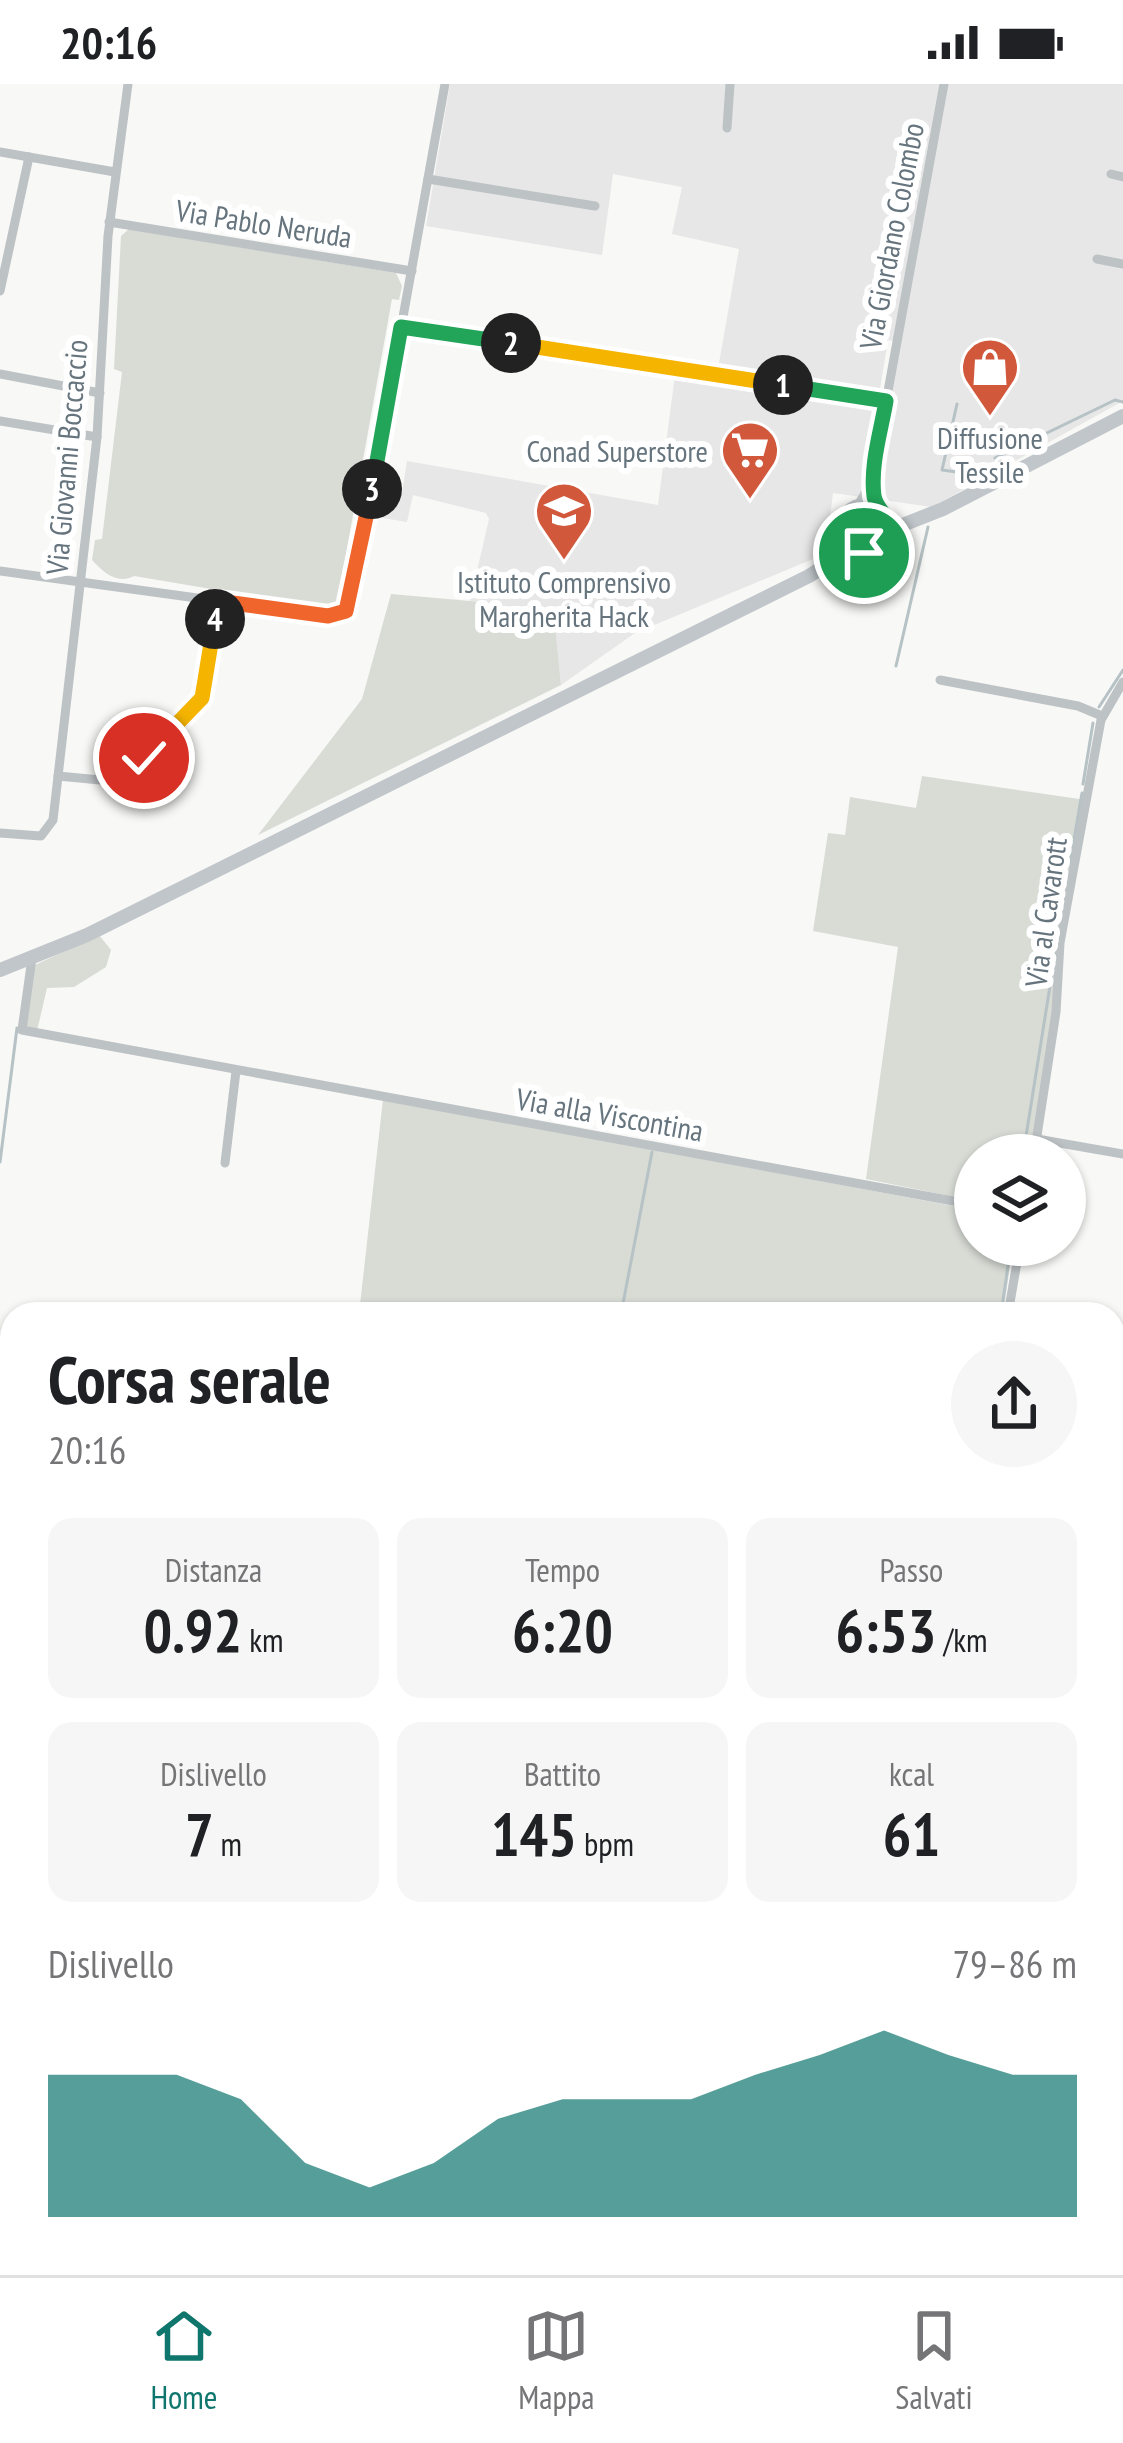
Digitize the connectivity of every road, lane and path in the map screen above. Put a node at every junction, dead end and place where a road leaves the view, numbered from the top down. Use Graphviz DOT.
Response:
graph roads {
  1 [pos="128,84"];
  2 [pos="445,84"];
  3 [pos="730,84"];
  4 [pos="944,84"];
  5 [pos="728,128"];
  6 [pos="0,152"];
  7 [pos="29,158"];
  8 [pos="115,172"];
  9 [pos="428,179"];
  10 [pos="595,206"];
  11 [pos="110,222"];
  12 [pos="1097,259"];
  13 [pos="1123,264"];
  14 [pos="412,271"];
  15 [pos="0,291"];
  16 [pos="401,327"];
  17 [pos="0,374"];
  18 [pos="100,393"];
  19 [pos="886,401"];
  20 [pos="1123,416"];
  21 [pos="0,421"];
  22 [pos="98,436"];
  23 [pos="875,468"];
  24 [pos="858,506"];
  25 [pos="943,508"];
  26 [pos="879,509"];
  27 [pos="841,530"];
  28 [pos="886,539"];
  29 [pos="857,552"];
  30 [pos="0,571"];
  31 [pos="809,576"];
  32 [pos="80,581"];
  33 [pos="218,601"];
  34 [pos="940,680"];
  35 [pos="1123,682"];
  36 [pos="1102,716"];
  37 [pos="58,776"];
  38 [pos="0,833"];
  39 [pos="32,958"];
  40 [pos="0,970"];
  41 [pos="236,1070"];
  42 [pos="1038,1134"];
  43 [pos="1086,1147"];
  44 [pos="1123,1154"];
  45 [pos="225,1163"];
  46 [pos="954,1201"];
  47 [pos="1017,1266"];
  48 [pos="1011,1302"];
  1 -- 8 [label="street, Via Giovanni Boccaccio"];
  2 -- 9 [label="street"];
  3 -- 5 [label="street"];
  4 -- 19 [label="street, Via Giordano Colombo"];
  6 -- 7 [label="street"];
  7 -- 8 [label="street"];
  7 -- 15 [label="street"];
  8 -- 11 [label="street, Via Giovanni Boccaccio"];
  9 -- 10 [label="street"];
  9 -- 14 [label="street"];
  11 -- 14 [label="street, Via Pablo Neruda"];
  11 -- 18 [label="street, Via Giovanni Boccaccio"];
  12 -- 13 [label="street"];
  14 -- 16 [label="street"];
  16 -- 19 [label="street"];
  16 -- 33 [label="street"];
  17 -- 18 [label="street"];
  18 -- 22 [label="street, Via Giovanni Boccaccio"];
  19 -- 23 [label="street, Via Giordano Colombo"];
  20 -- 25 [label="main road"];
  21 -- 22 [label="street"];
  22 -- 32 [label="street, Via Giovanni Boccaccio"];
  23 -- 24 [label="street, Via Giordano Colombo"];
  23 -- 26 [label="street, Via Giordano Colombo"];
  24 -- 26 [label="main road"];
  24 -- 27 [label="main road"];
  25 -- 26 [label="main road"];
  25 -- 28 [label="main road"];
  26 -- 28 [label="main road"];
  27 -- 29 [label="main road"];
  27 -- 31 [label="main road"];
  28 -- 29 [label="main road"];
  29 -- 31 [label="main road"];
  30 -- 32 [label="street"];
  31 -- 39 [label="main road"];
  32 -- 33 [label="street"];
  32 -- 37 [label="street, Via Giovanni Boccaccio"];
  33 -- 37 [label="street"];
  34 -- 36 [label="street"];
  35 -- 36 [label="street, Via al Cavarott"];
  36 -- 42 [label="street, Via al Cavarott"];
  37 -- 38 [label="street, Via Giovanni Boccaccio"];
  39 -- 40 [label="main road"];
  39 -- 41 [label="street, Via alla Viscontina"];
  41 -- 45 [label="street"];
  41 -- 46 [label="street, Via alla Viscontina"];
  43 -- 44 [label="street"];
  47 -- 48 [label="street"];
}
